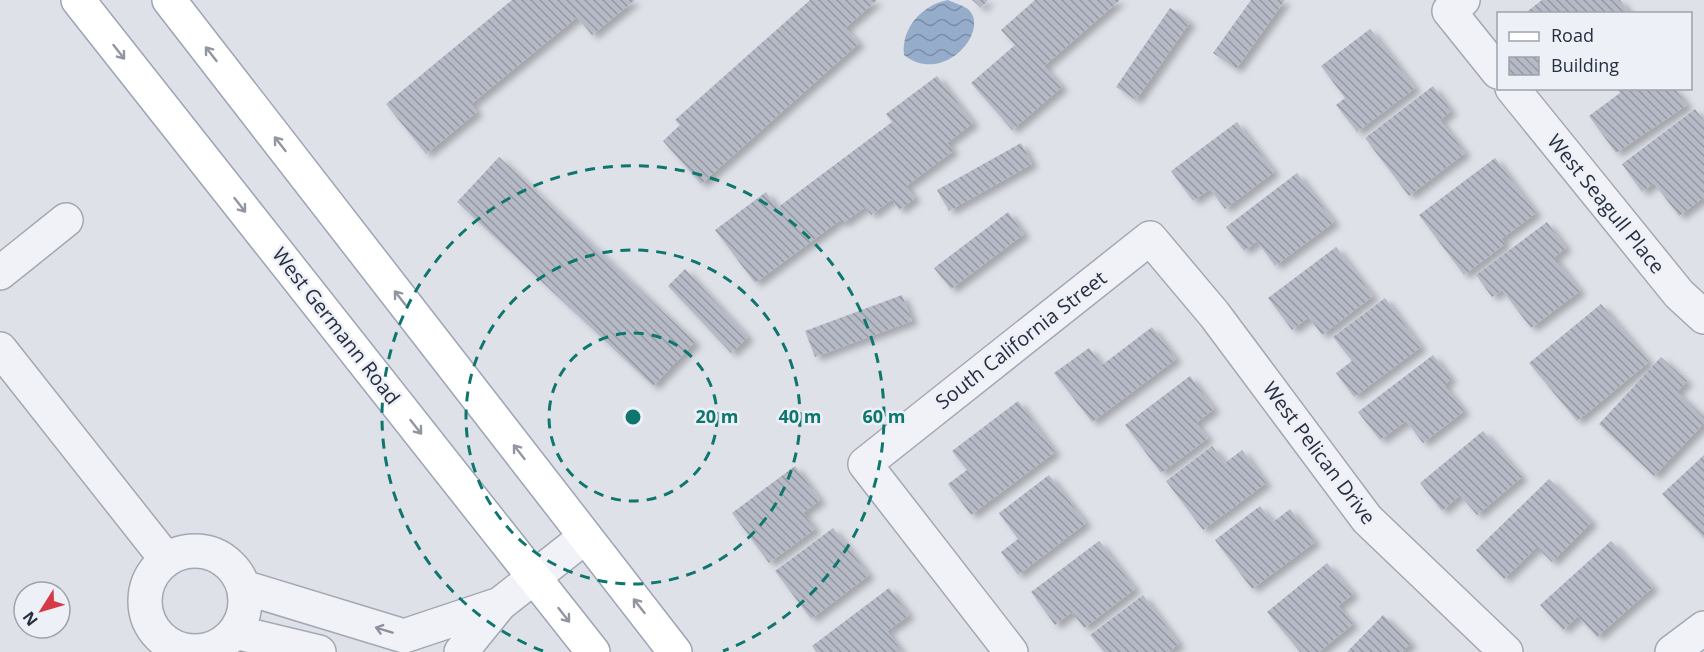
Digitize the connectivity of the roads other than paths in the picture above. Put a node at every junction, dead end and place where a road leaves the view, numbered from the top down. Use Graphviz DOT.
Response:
graph roads {
  1 [pos="169,0"];
  2 [pos="84,2"];
  3 [pos="1456,5"];
  4 [pos="1497,70"];
  5 [pos="1514,90"];
  6 [pos="66,220"];
  7 [pos="1150,238"];
  8 [pos="0,273"];
  9 [pos="1704,317"];
  10 [pos="0,350"];
  11 [pos="585,537"];
  12 [pos="166,559"];
  13 [pos="534,577"];
  14 [pos="243,587"];
  15 [pos="500,604"];
  16 [pos="1704,627"];
  17 [pos="235,632"];
  18 [pos="424,641"];
  19 [pos="189,651"];
  20 [pos="319,652"];
  21 [pos="461,652"];
  22 [pos="593,652"];
  23 [pos="675,652"];
  24 [pos="1011,652"];
  25 [pos="1506,652"];
  26 [pos="1672,652"];
  11 -- 1 [label="main road, one-way"];
  2 -- 13 [label="main road, West Germann Road, one-way"];
  3 -- 4 [label="street"];
  5 -- 9 [label="street, West Seagull Place"];
  6 -- 8 [label="street"];
  7 -- 24 [label="street, South California Street"];
  7 -- 25 [label="street, West Pelican Drive"];
  10 -- 12 [label="street"];
  11 -- 13 [label="street"];
  23 -- 11 [label="main road, one-way"];
  12 -- 14 [label="street"];
  12 -- 19 [label="street"];
  13 -- 15 [label="street"];
  13 -- 22 [label="main road, West Germann Road, one-way"];
  14 -- 17 [label="street"];
  18 -- 14 [label="street, one-way"];
  15 -- 18 [label="street"];
  15 -- 21 [label="street"];
  16 -- 26 [label="street"];
  17 -- 19 [label="street"];
  17 -- 20 [label="street"];
}
